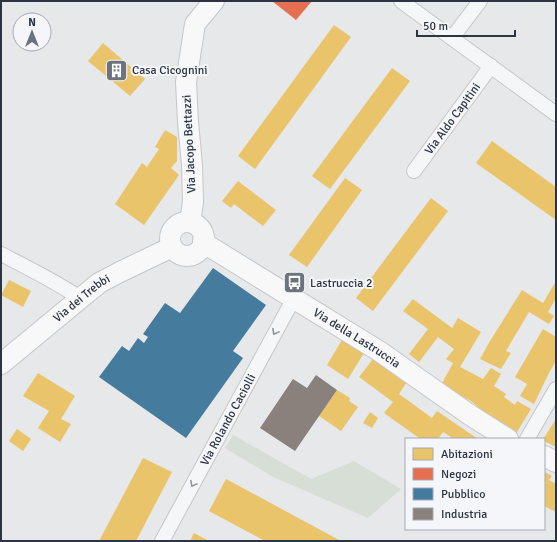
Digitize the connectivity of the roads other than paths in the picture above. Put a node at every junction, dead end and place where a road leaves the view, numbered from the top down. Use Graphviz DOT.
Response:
graph roads {
  1 [pos="401,1"];
  2 [pos="480,1"];
  3 [pos="208,3"];
  4 [pos="452,38"];
  5 [pos="491,66"];
  6 [pos="556,114"];
  7 [pos="414,171"];
  8 [pos="190,222"];
  9 [pos="203,241"];
  10 [pos="172,247"];
  11 [pos="1,254"];
  12 [pos="80,298"];
  13 [pos="294,298"];
  14 [pos="1,364"];
  15 [pos="556,389"];
  16 [pos="506,438"];
  17 [pos="528,438"];
  18 [pos="545,456"];
  19 [pos="556,462"];
  20 [pos="162,541"];
  1 -- 4 [label="street"];
  2 -- 4 [label="street"];
  3 -- 8 [label="street, Via Jacopo Bettazzi"];
  4 -- 5 [label="street"];
  5 -- 6 [label="street"];
  5 -- 7 [label="street, Via Aldo Capitini"];
  8 -- 9 [label="street"];
  8 -- 10 [label="street"];
  9 -- 10 [label="street"];
  9 -- 13 [label="street, Via della Lastruccia"];
  10 -- 12 [label="street, Via dei Trebbi"];
  11 -- 12 [label="street"];
  12 -- 14 [label="street, Via dei Trebbi"];
  13 -- 16 [label="street, Via della Lastruccia"];
  13 -- 20 [label="street, Via Rolando Caciolli, one-way"];
  15 -- 17 [label="street"];
  18 -- 19 [label="street"];
}
